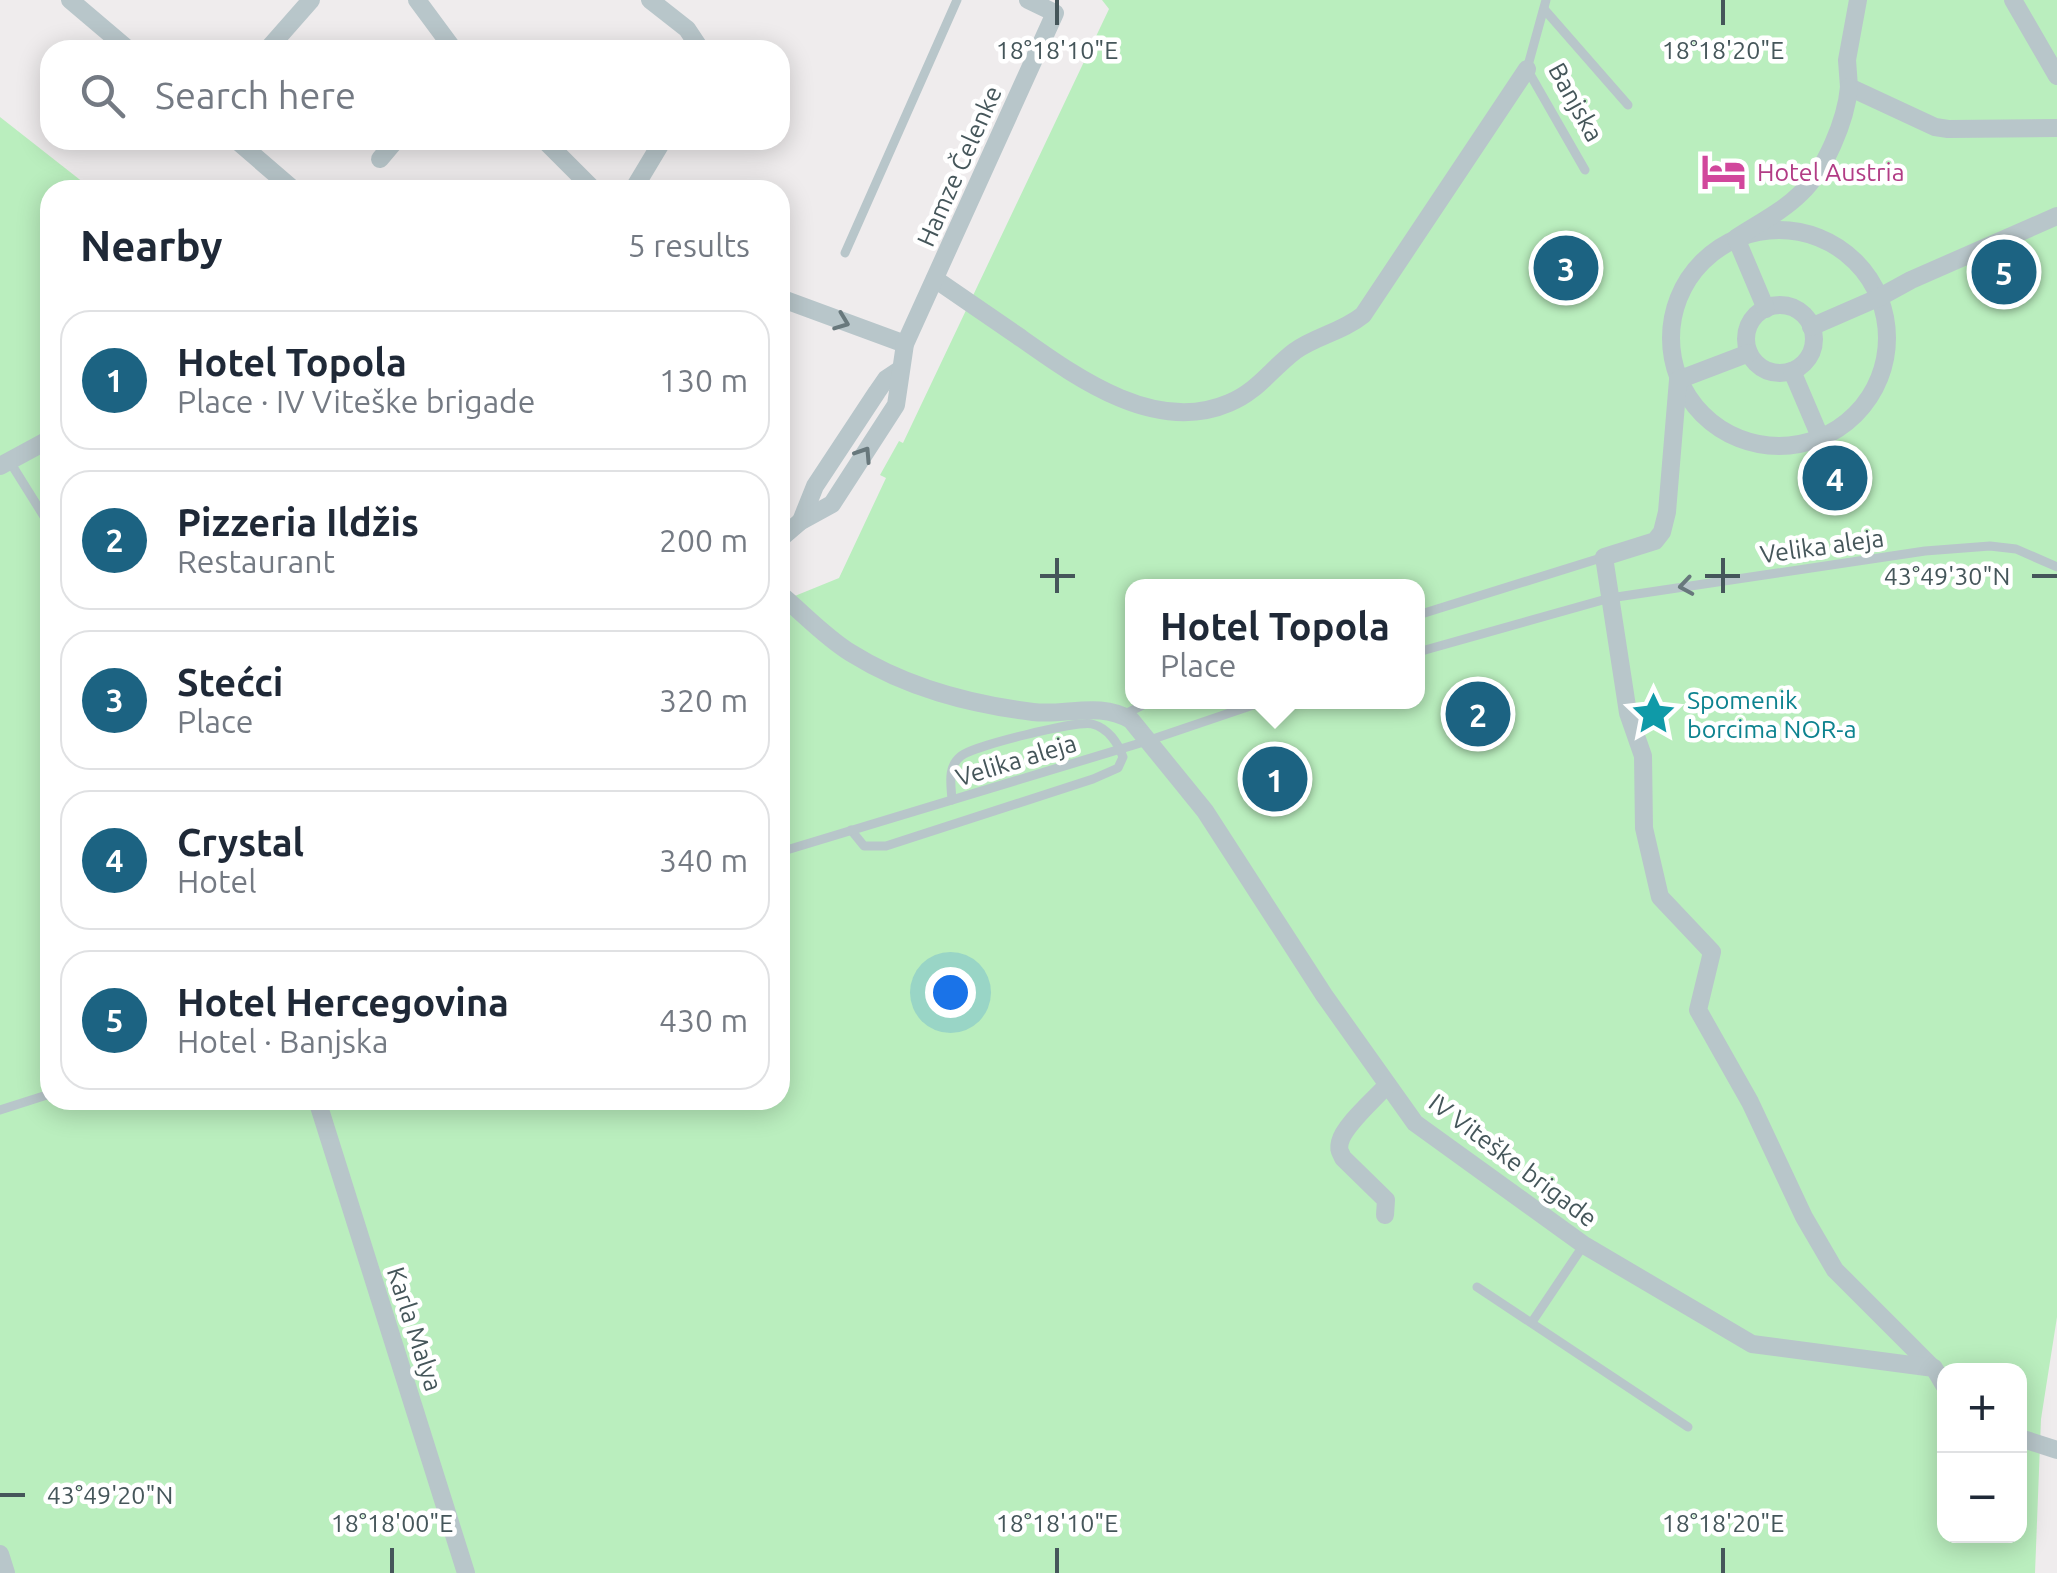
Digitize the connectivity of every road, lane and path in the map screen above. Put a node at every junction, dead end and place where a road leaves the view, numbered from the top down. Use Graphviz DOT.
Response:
graph roads {
  1 [pos="70,0"];
  2 [pos="311,0"];
  3 [pos="418,0"];
  4 [pos="650,0"];
  5 [pos="957,0"];
  6 [pos="1028,0"];
  7 [pos="1858,0"];
  8 [pos="2013,0"];
  9 [pos="1545,5"];
  10 [pos="118,40"];
  11 [pos="276,40"];
  12 [pos="447,40"];
  13 [pos="695,40"];
  14 [pos="1527,68"];
  15 [pos="2057,76"];
  16 [pos="1849,88"];
  17 [pos="1628,105"];
  18 [pos="2057,128"];
  19 [pos="248,150"];
  20 [pos="387,150"];
  21 [pos="552,150"];
  22 [pos="657,150"];
  23 [pos="380,158"];
  24 [pos="1585,170"];
  25 [pos="282,180"];
  26 [pos="578,180"];
  27 [pos="639,180"];
  28 [pos="2057,216"];
  29 [pos="1736,238"];
  30 [pos="845,253"];
  31 [pos="935,279"];
  32 [pos="1880,296"];
  33 [pos="790,302"];
  34 [pos="1766,309"];
  35 [pos="1812,327"];
  36 [pos="905,344"];
  37 [pos="1749,353"];
  38 [pos="1792,371"];
  39 [pos="1678,380"];
  40 [pos="1821,438"];
  41 [pos="40,445"];
  42 [pos="5,464"];
  43 [pos="40,512"];
  44 [pos="790,531"];
  45 [pos="1604,557"];
  46 [pos="2057,567"];
  47 [pos="1610,598"];
  48 [pos="790,602"];
  49 [pos="1425,613"];
  50 [pos="1425,650"];
  51 [pos="1135,709"];
  52 [pos="1241,709"];
  53 [pos="1123,715"];
  54 [pos="1147,740"];
  55 [pos="1120,749"];
  56 [pos="952,800"];
  57 [pos="851,830"];
  58 [pos="790,849"];
  59 [pos="1388,1085"];
  60 [pos="40,1097"];
  61 [pos="0,1110"];
  62 [pos="320,1110"];
  63 [pos="1385,1215"];
  64 [pos="1584,1245"];
  65 [pos="1476,1287"];
  66 [pos="1532,1322"];
  67 [pos="1934,1368"];
  68 [pos="1937,1373"];
  69 [pos="1688,1427"];
  70 [pos="2027,1440"];
  71 [pos="2057,1450"];
  72 [pos="0,1554"];
  73 [pos="6,1573"];
  74 [pos="466,1573"];
  1 -- 10 [label="street"];
  2 -- 11 [label="street"];
  3 -- 12 [label="street"];
  4 -- 13 [label="street"];
  5 -- 30 [label="lane"];
  6 -- 31 [label="street, Hamze Čelenke"];
  7 -- 16 [label="street"];
  8 -- 15 [label="street"];
  9 -- 14 [label="lane, Banjska"];
  9 -- 17 [label="lane"];
  14 -- 24 [label="lane, Banjska"];
  14 -- 31 [label="street"];
  16 -- 18 [label="street"];
  16 -- 29 [label="street"];
  19 -- 25 [label="street"];
  20 -- 23 [label="street"];
  21 -- 26 [label="street"];
  22 -- 27 [label="street"];
  28 -- 32 [label="street"];
  29 -- 32 [label="street"];
  29 -- 34 [label="street"];
  29 -- 39 [label="street"];
  31 -- 36 [label="street, Hamze Čelenke"];
  32 -- 35 [label="street"];
  32 -- 40 [label="street"];
  33 -- 36 [label="street, one-way"];
  34 -- 35 [label="street"];
  34 -- 37 [label="street"];
  35 -- 38 [label="street"];
  36 -- 44 [label="street, Hamze Čelenke"];
  37 -- 38 [label="street"];
  37 -- 39 [label="street"];
  38 -- 40 [label="street"];
  39 -- 40 [label="street"];
  39 -- 45 [label="street"];
  41 -- 42 [label="street"];
  42 -- 43 [label="lane"];
  45 -- 47 [label="street"];
  45 -- 49 [label="lane"];
  46 -- 47 [label="lane, Velika aleja, one-way"];
  47 -- 50 [label="lane, Velika aleja"];
  47 -- 67 [label="street"];
  48 -- 53 [label="street, IV Viteške brigade"];
  51 -- 53 [label="lane"];
  52 -- 54 [label="lane, Velika aleja"];
  53 -- 54 [label="street, IV Viteške brigade"];
  54 -- 55 [label="lane, Velika aleja"];
  54 -- 59 [label="street, IV Viteške brigade"];
  55 -- 56 [label="lane, Velika aleja"];
  55 -- 56 [label="lane"];
  55 -- 57 [label="lane"];
  56 -- 57 [label="lane, Velika aleja"];
  57 -- 58 [label="lane, Velika aleja"];
  59 -- 63 [label="street"];
  59 -- 64 [label="street, IV Viteške brigade"];
  60 -- 61 [label="lane"];
  62 -- 74 [label="street, Karla Malya"];
  64 -- 66 [label="lane"];
  64 -- 67 [label="street, IV Viteške brigade"];
  65 -- 66 [label="lane"];
  66 -- 69 [label="lane"];
  67 -- 68 [label="street"];
  70 -- 71 [label="street"];
  72 -- 73 [label="street"];
}
